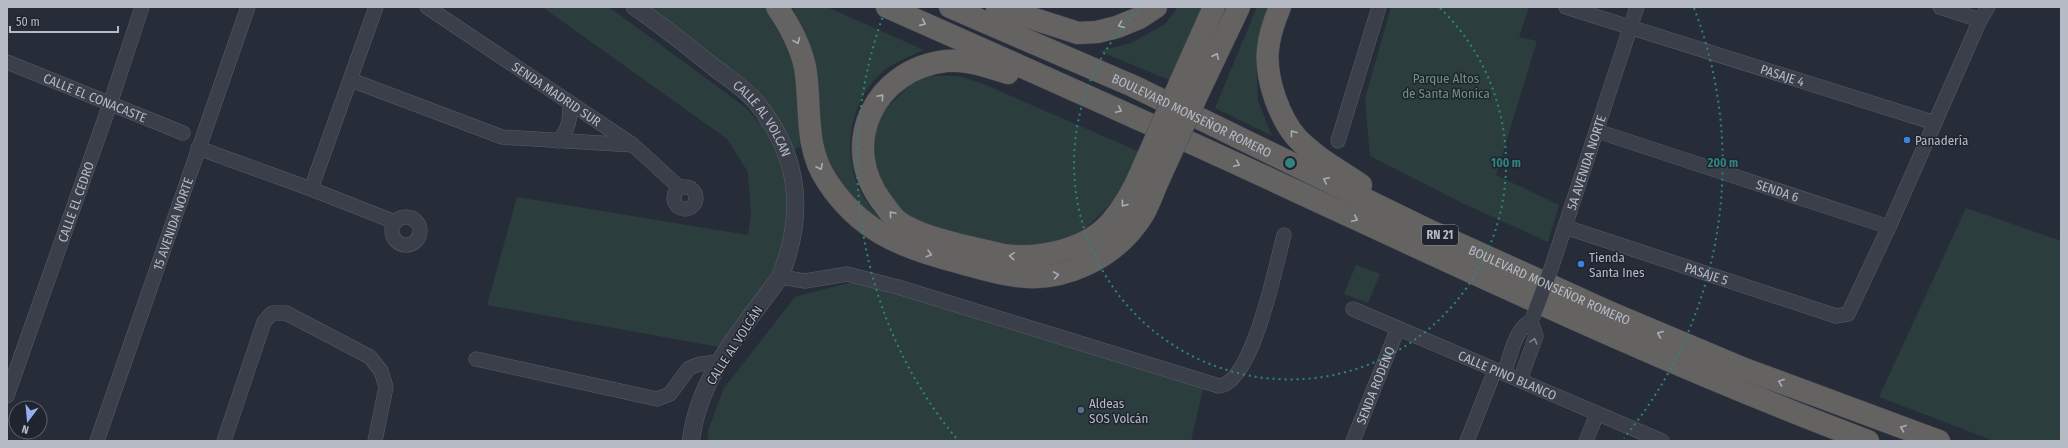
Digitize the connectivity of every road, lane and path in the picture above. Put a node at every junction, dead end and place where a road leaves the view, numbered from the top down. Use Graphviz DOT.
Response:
graph roads {
  1 [pos="142,7"];
  2 [pos="248,7"];
  3 [pos="376,7"];
  4 [pos="427,7"];
  5 [pos="635,7"];
  6 [pos="777,7"];
  7 [pos="887,7"];
  8 [pos="950,7"];
  9 [pos="997,7"];
  10 [pos="1156,7"];
  11 [pos="1214,7"];
  12 [pos="1239,7"];
  13 [pos="1280,7"];
  14 [pos="1378,7"];
  15 [pos="1566,7"];
  16 [pos="1637,7"];
  17 [pos="1940,7"];
  18 [pos="1988,7"];
  19 [pos="1980,20"];
  20 [pos="1631,26"];
  21 [pos="7,62"];
  22 [pos="351,80"];
  23 [pos="1092,98"];
  24 [pos="569,102"];
  25 [pos="110,104"];
  26 [pos="1935,123"];
  27 [pos="1597,131"];
  28 [pos="183,133"];
  29 [pos="558,141"];
  30 [pos="1338,142"];
  31 [pos="633,145"];
  32 [pos="198,148"];
  33 [pos="1150,175"];
  34 [pos="680,188"];
  35 [pos="311,189"];
  36 [pos="395,222"];
  37 [pos="1565,227"];
  38 [pos="1889,227"];
  39 [pos="1426,229"];
  40 [pos="1284,235"];
  41 [pos="780,277"];
  42 [pos="1353,309"];
  43 [pos="1532,319"];
  44 [pos="1398,328"];
  45 [pos="476,359"];
  46 [pos="720,362"];
  47 [pos="1500,371"];
  48 [pos="1520,380"];
  49 [pos="7,396"];
  50 [pos="1597,414"];
  51 [pos="97,441"];
  52 [pos="224,441"];
  53 [pos="375,441"];
  54 [pos="691,441"];
  55 [pos="1353,441"];
  56 [pos="1467,441"];
  57 [pos="1586,441"];
  58 [pos="1662,441"];
  59 [pos="1868,441"];
  60 [pos="1939,441"];
  1 -- 25 [label="street, CALLE EL CEDRO"];
  2 -- 32 [label="street, 15 AVENIDA NORTE"];
  3 -- 22 [label="street"];
  4 -- 24 [label="street, SENDA MADRID SUR"];
  5 -- 41 [label="street, CALLE AL VOLCAN"];
  6 -- 33 [label="highway, one-way"];
  7 -- 23 [label="highway, BOULEVARD MONSEÑOR ROMERO / RN 21, one-way"];
  39 -- 8 [label="highway, BOULEVARD MONSEÑOR ROMERO / RN 21, one-way"];
  10 -- 9 [label="highway, one-way"];
  11 -- 33 [label="highway, bridge"];
  33 -- 12 [label="highway, one-way, bridge"];
  39 -- 13 [label="highway, one-way"];
  14 -- 30 [label="street"];
  15 -- 20 [label="street, PASAJE 4"];
  16 -- 20 [label="street, 5A AVENIDA NORTE"];
  17 -- 19 [label="street"];
  18 -- 19 [label="street"];
  19 -- 26 [label="street"];
  20 -- 26 [label="street, PASAJE 4"];
  20 -- 27 [label="street, 5A AVENIDA NORTE"];
  21 -- 25 [label="street, CALLE EL CONACASTE"];
  22 -- 29 [label="street"];
  22 -- 35 [label="street"];
  33 -- 23 [label="highway, one-way"];
  23 -- 59 [label="highway, BOULEVARD MONSEÑOR ROMERO / RN 21, one-way"];
  24 -- 29 [label="street"];
  24 -- 31 [label="street, SENDA MADRID SUR"];
  25 -- 28 [label="street, CALLE EL CONACASTE"];
  25 -- 49 [label="street, CALLE EL CEDRO"];
  26 -- 38 [label="street"];
  27 -- 37 [label="street, 5A AVENIDA NORTE"];
  27 -- 38 [label="street, SENDA 6"];
  29 -- 31 [label="street"];
  31 -- 34 [label="street, SENDA MADRID SUR"];
  32 -- 35 [label="street"];
  32 -- 51 [label="street, 15 AVENIDA NORTE"];
  35 -- 36 [label="street"];
  37 -- 38 [label="street, PASAJE 5"];
  37 -- 43 [label="street, 5A AVENIDA NORTE, bridge"];
  60 -- 39 [label="highway, BOULEVARD MONSEÑOR ROMERO / RN 21, one-way"];
  40 -- 41 [label="street"];
  41 -- 46 [label="street, CALLE AL VOLCÁN"];
  42 -- 44 [label="street, CALLE PINO BLANCO"];
  43 -- 47 [label="street, 5A AVENIDA NORTE"];
  48 -- 43 [label="street, one-way"];
  44 -- 47 [label="street, CALLE PINO BLANCO"];
  44 -- 55 [label="street, SENDA RODENO"];
  45 -- 46 [label="street"];
  46 -- 54 [label="street, CALLE AL VOLCÁN"];
  47 -- 48 [label="street, CALLE PINO BLANCO"];
  47 -- 56 [label="street, 5A AVENIDA NORTE"];
  48 -- 50 [label="street, CALLE PINO BLANCO"];
  50 -- 57 [label="street"];
  50 -- 58 [label="street, CALLE PINO BLANCO"];
  52 -- 53 [label="street"];
}
